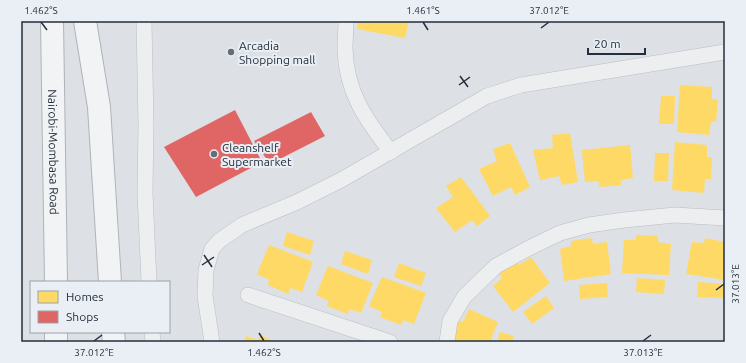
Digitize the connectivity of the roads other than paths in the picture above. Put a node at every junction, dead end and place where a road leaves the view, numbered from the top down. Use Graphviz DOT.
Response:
graph roads {
  1 [pos="52,21"];
  2 [pos="85,21"];
  3 [pos="144,21"];
  4 [pos="346,21"];
  5 [pos="725,52"];
  6 [pos="391,152"];
  7 [pos="725,218"];
  8 [pos="56,281"];
  9 [pos="110,281"];
  10 [pos="149,281"];
  11 [pos="248,295"];
  12 [pos="212,342"];
  13 [pos="390,342"];
  14 [pos="446,342"];
  1 -- 8 [label="highway, Nairobi-Mombasa Road"];
  2 -- 9 [label="highway"];
  3 -- 10 [label="street"];
  4 -- 6 [label="street"];
  5 -- 6 [label="street"];
  6 -- 12 [label="street"];
  7 -- 14 [label="street"];
  11 -- 13 [label="street"];
}
